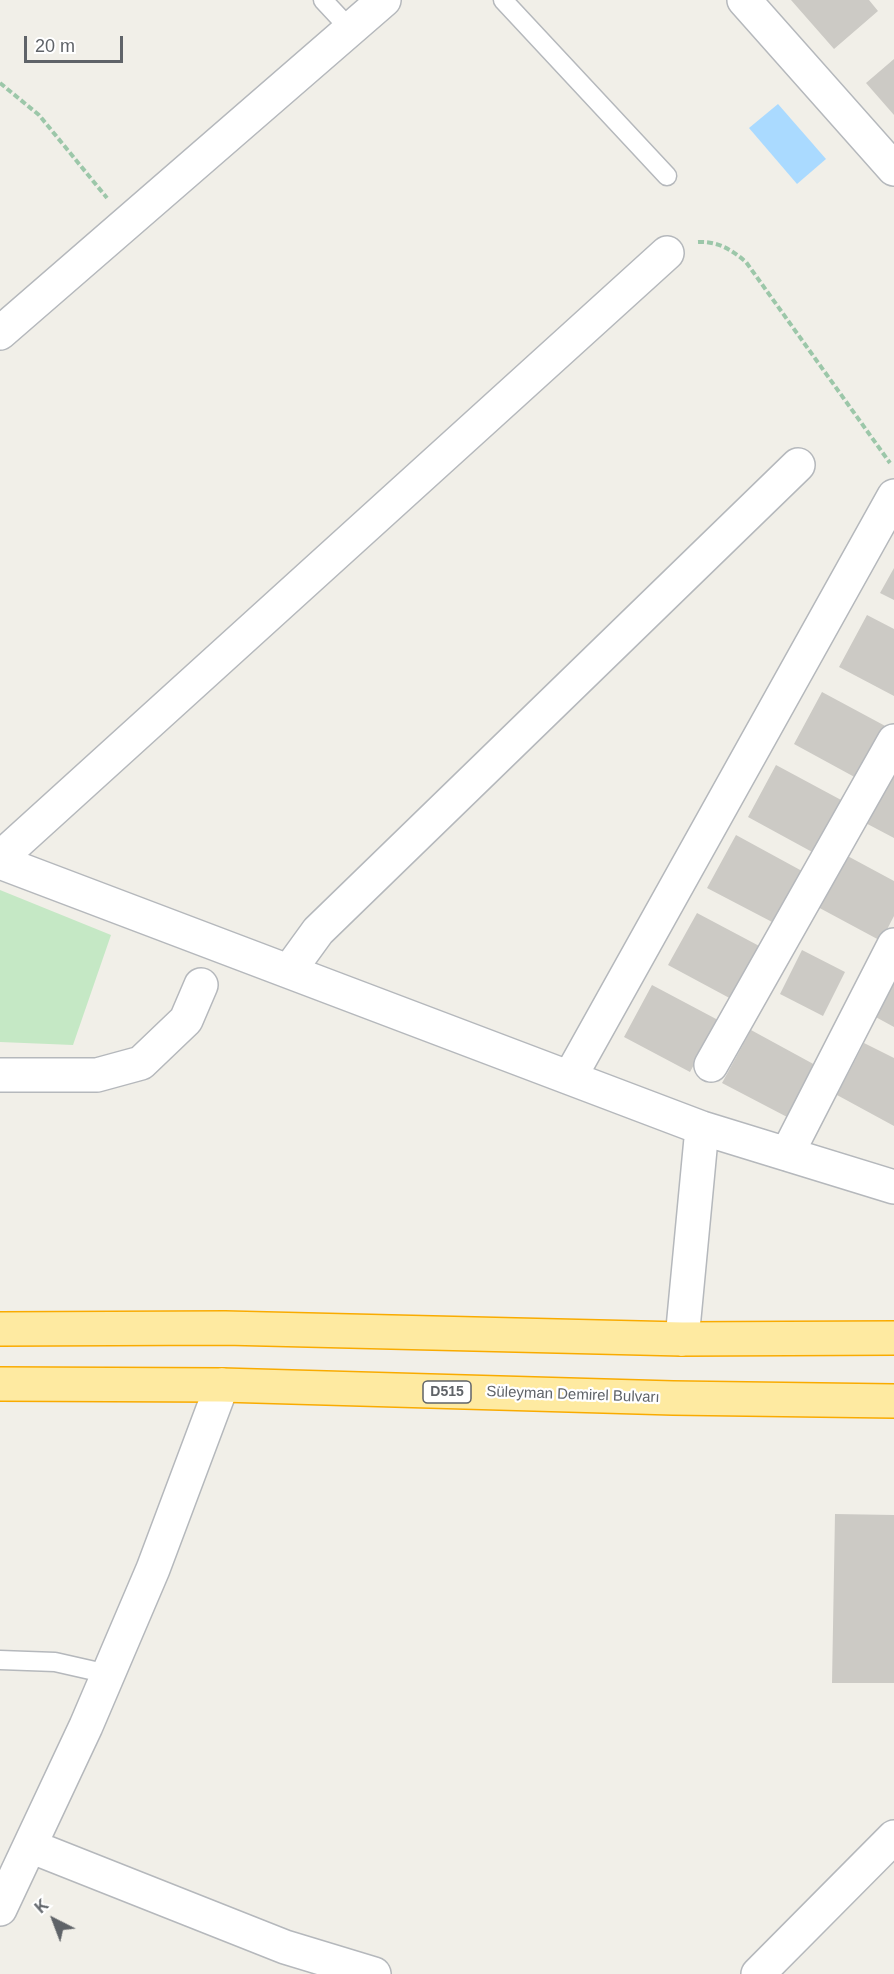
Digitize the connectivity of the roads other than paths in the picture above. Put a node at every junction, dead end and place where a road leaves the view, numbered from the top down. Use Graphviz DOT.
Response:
graph roads {
  1 [pos="323,0"];
  2 [pos="384,0"];
  3 [pos="504,0"];
  4 [pos="744,0"];
  5 [pos="350,29"];
  6 [pos="894,169"];
  7 [pos="667,176"];
  8 [pos="667,253"];
  9 [pos="0,333"];
  10 [pos="798,465"];
  11 [pos="894,496"];
  12 [pos="894,741"];
  13 [pos="0,860"];
  14 [pos="894,945"];
  15 [pos="289,971"];
  16 [pos="201,985"];
  17 [pos="711,1065"];
  18 [pos="0,1074"];
  19 [pos="570,1077"];
  20 [pos="702,1128"];
  21 [pos="787,1154"];
  22 [pos="894,1187"];
  23 [pos="0,1329"];
  24 [pos="894,1338"];
  25 [pos="682,1339"];
  26 [pos="0,1384"];
  27 [pos="222,1385"];
  28 [pos="894,1401"];
  29 [pos="0,1660"];
  30 [pos="108,1674"];
  31 [pos="894,1838"];
  32 [pos="30,1846"];
  33 [pos="0,1909"];
  34 [pos="374,1974"];
  35 [pos="758,1974"];
  1 -- 5 [label="lane"];
  2 -- 5 [label="street"];
  3 -- 7 [label="lane"];
  4 -- 6 [label="street"];
  5 -- 9 [label="street"];
  8 -- 13 [label="street"];
  10 -- 15 [label="street"];
  11 -- 19 [label="street"];
  12 -- 17 [label="street"];
  13 -- 15 [label="street"];
  14 -- 21 [label="street"];
  15 -- 19 [label="street"];
  16 -- 18 [label="street"];
  19 -- 20 [label="street"];
  20 -- 21 [label="street"];
  20 -- 25 [label="street"];
  21 -- 22 [label="street"];
  23 -- 25 [label="highway"];
  24 -- 25 [label="highway"];
  26 -- 27 [label="highway, Süleyman Demirel Bulvarı / D515"];
  27 -- 28 [label="highway, Süleyman Demirel Bulvarı / D515"];
  27 -- 30 [label="street"];
  29 -- 30 [label="lane"];
  30 -- 32 [label="street"];
  31 -- 35 [label="street"];
  32 -- 33 [label="street"];
  32 -- 34 [label="street"];
}
